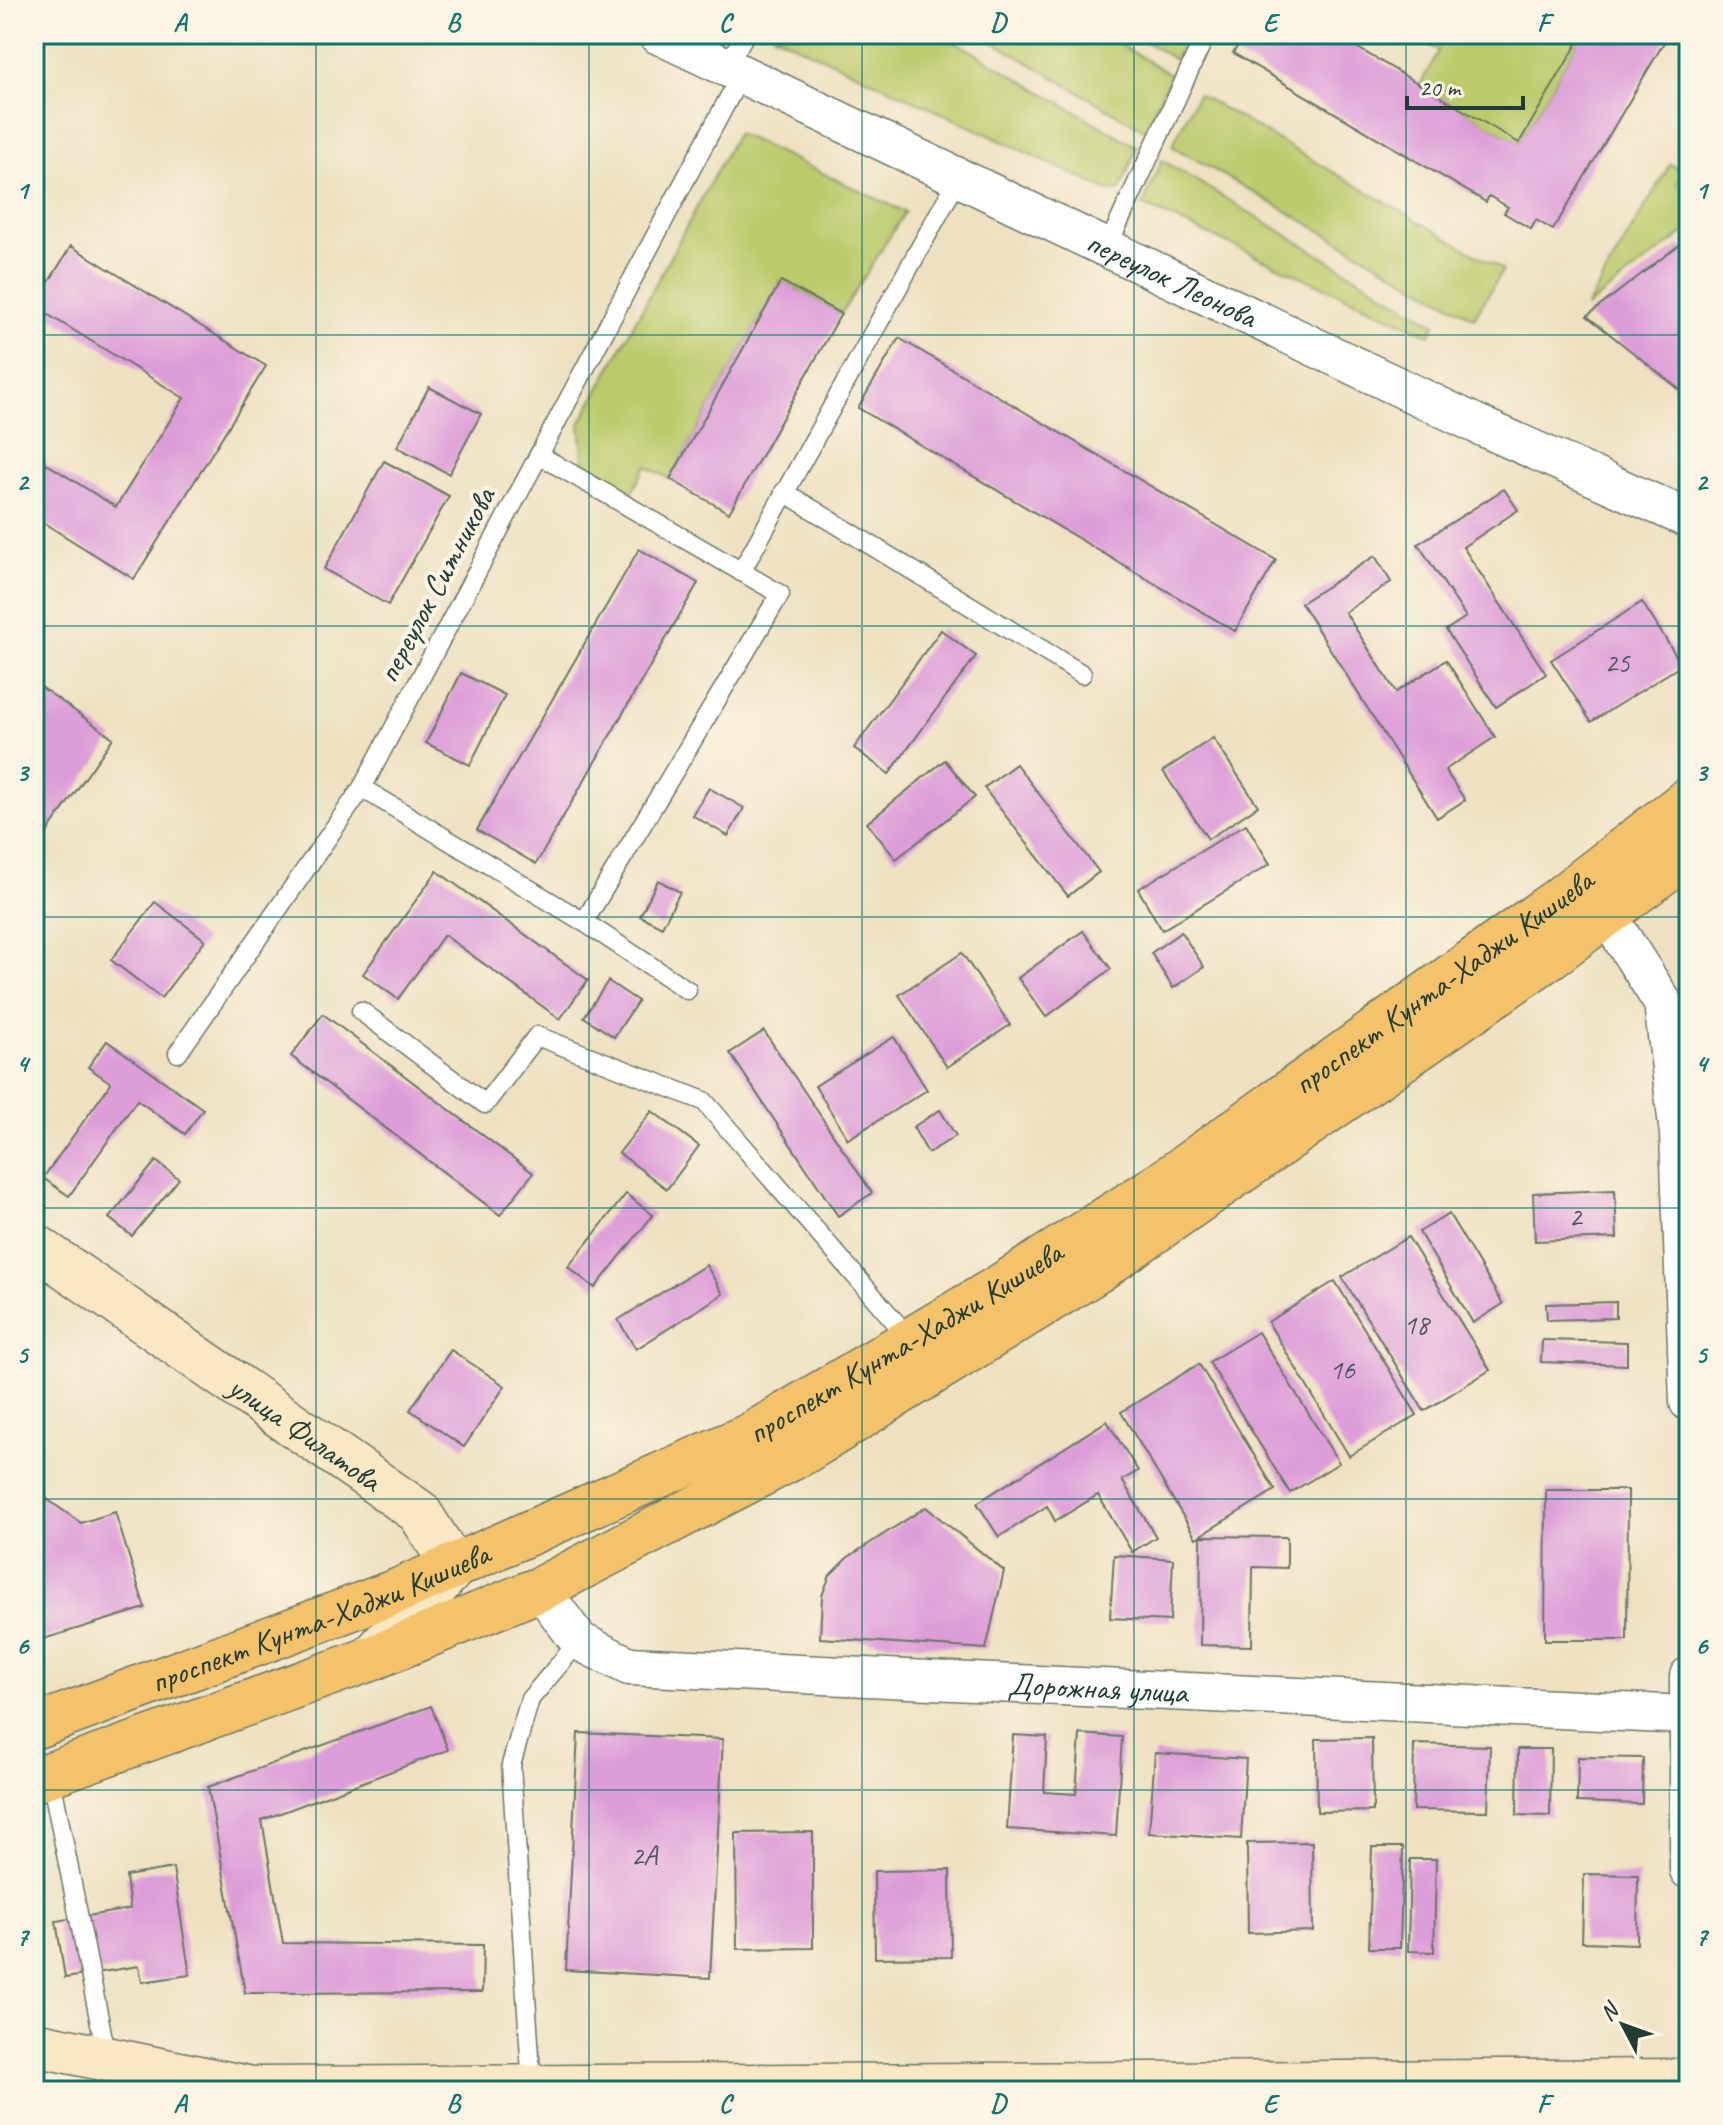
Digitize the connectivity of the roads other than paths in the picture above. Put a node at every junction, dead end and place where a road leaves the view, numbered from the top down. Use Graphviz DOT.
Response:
graph roads {
  1 [pos="657,34"];
  2 [pos="1206,34"];
  3 [pos="738,58"];
  4 [pos="959,177"];
  5 [pos="1107,248"];
  6 [pos="539,455"];
  7 [pos="784,492"];
  8 [pos="1689,519"];
  9 [pos="741,572"];
  10 [pos="1082,674"];
  11 [pos="362,788"];
  12 [pos="1689,799"];
  13 [pos="1689,853"];
  14 [pos="1584,879"];
  15 [pos="1609,915"];
  16 [pos="584,922"];
  17 [pos="687,990"];
  18 [pos="361,1011"];
  19 [pos="178,1053"];
  20 [pos="1684,1134"];
  21 [pos="34,1245"];
  22 [pos="910,1339"];
  23 [pos="1689,1402"];
  24 [pos="454,1567"];
  25 [pos="540,1589"];
  26 [pos="579,1641"];
  27 [pos="370,1659"];
  28 [pos="1689,1676"];
  29 [pos="1687,1715"];
  30 [pos="34,1727"];
  31 [pos="42,1777"];
  32 [pos="1689,1870"];
  33 [pos="34,2044"];
  34 [pos="107,2059"];
  35 [pos="1689,2081"];
  36 [pos="532,2088"];
  37 [pos="248,2090"];
  38 [pos="340,2090"];
  1 -- 3 [label="street, переулок Леонова"];
  2 -- 5 [label="lane"];
  3 -- 4 [label="street, переулок Леонова"];
  3 -- 6 [label="lane, переулок Ситникова"];
  4 -- 5 [label="street, переулок Леонова"];
  4 -- 7 [label="lane"];
  5 -- 8 [label="street, переулок Леонова"];
  6 -- 9 [label="lane"];
  6 -- 11 [label="lane, переулок Ситникова"];
  7 -- 9 [label="lane"];
  7 -- 10 [label="lane"];
  9 -- 16 [label="lane"];
  11 -- 16 [label="lane"];
  11 -- 19 [label="lane, переулок Ситникова"];
  12 -- 14 [label="main road, проспект Кунта-Хаджи Кишиева"];
  13 -- 15 [label="main road, проспект Кунта-Хаджи Кишиева"];
  14 -- 15 [label="street"];
  14 -- 22 [label="main road, проспект Кунта-Хаджи Кишиева"];
  15 -- 20 [label="street"];
  15 -- 25 [label="main road, проспект Кунта-Хаджи Кишиева"];
  16 -- 17 [label="lane"];
  18 -- 22 [label="lane"];
  20 -- 23 [label="street"];
  21 -- 24 [label="main road, улица Филатова"];
  22 -- 24 [label="main road, проспект Кунта-Хаджи Кишиева"];
  24 -- 27 [label="main road"];
  24 -- 30 [label="main road, проспект Кунта-Хаджи Кишиева"];
  25 -- 26 [label="street, Дорожная улица"];
  25 -- 27 [label="main road, проспект Кунта-Хаджи Кишиева"];
  26 -- 29 [label="street, Дорожная улица"];
  26 -- 36 [label="lane"];
  27 -- 31 [label="main road, проспект Кунта-Хаджи Кишиева"];
  28 -- 29 [label="street"];
  29 -- 32 [label="street"];
  31 -- 34 [label="lane"];
  33 -- 34 [label="main road"];
  34 -- 37 [label="main road"];
  35 -- 36 [label="main road"];
  36 -- 38 [label="main road"];
  37 -- 38 [label="main road"];
}
